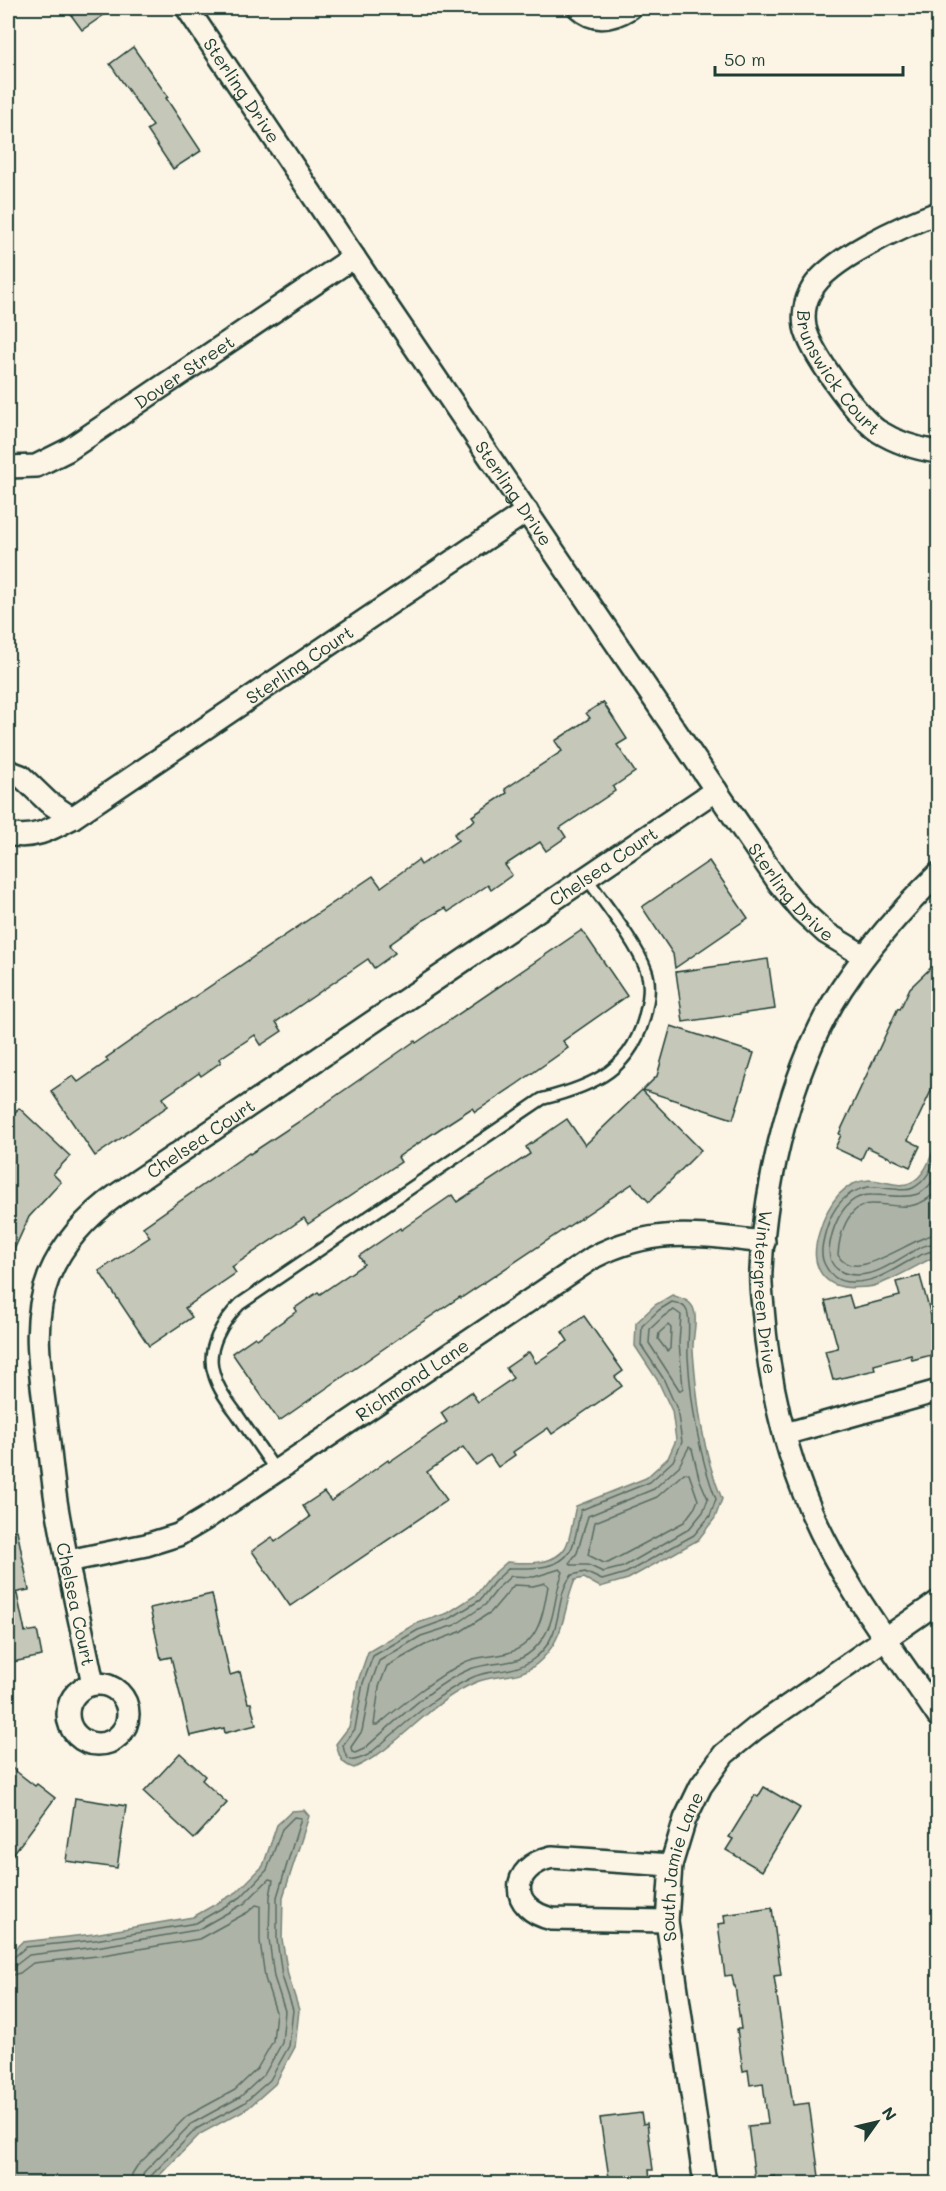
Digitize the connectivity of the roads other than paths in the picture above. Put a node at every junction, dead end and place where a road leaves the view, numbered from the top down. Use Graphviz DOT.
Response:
graph roads {
  1 [pos="187,8"];
  2 [pos="579,8"];
  3 [pos="630,8"];
  4 [pos="939,213"];
  5 [pos="354,257"];
  6 [pos="939,452"];
  7 [pos="8,467"];
  8 [pos="527,511"];
  9 [pos="8,771"];
  10 [pos="716,790"];
  11 [pos="72,818"];
  12 [pos="8,834"];
  13 [pos="939,874"];
  14 [pos="586,877"];
  15 [pos="864,956"];
  16 [pos="764,1242"];
  17 [pos="939,1391"];
  18 [pos="785,1434"];
  19 [pos="276,1472"];
  20 [pos="68,1561"];
  21 [pos="939,1602"];
  22 [pos="885,1638"];
  23 [pos="93,1684"];
  24 [pos="939,1716"];
  25 [pos="671,1865"];
  26 [pos="667,1921"];
  27 [pos="705,2184"];
  1 -- 5 [label="street, Sterling Drive"];
  2 -- 3 [label="street"];
  4 -- 6 [label="street, Brunswick Court"];
  5 -- 7 [label="street, Dover Street"];
  5 -- 8 [label="street, Sterling Drive"];
  8 -- 10 [label="street, Sterling Drive"];
  8 -- 11 [label="street, Sterling Court"];
  9 -- 11 [label="street"];
  10 -- 14 [label="street, Chelsea Court"];
  10 -- 15 [label="street, Sterling Drive"];
  11 -- 12 [label="street, Sterling Court"];
  13 -- 15 [label="street, Wintergreen Drive"];
  14 -- 19 [label="lane"];
  14 -- 20 [label="street, Chelsea Court"];
  15 -- 16 [label="street, Wintergreen Drive"];
  16 -- 18 [label="street, Wintergreen Drive"];
  16 -- 19 [label="street, Richmond Lane"];
  17 -- 18 [label="street"];
  18 -- 22 [label="street, Wintergreen Drive"];
  19 -- 20 [label="street, Richmond Lane"];
  20 -- 23 [label="street, Chelsea Court"];
  21 -- 22 [label="street, South Jamie Lane"];
  22 -- 24 [label="street, Wintergreen Drive"];
  22 -- 25 [label="street, South Jamie Lane"];
  25 -- 26 [label="street, South Jamie Lane"];
  25 -- 26 [label="street"];
  26 -- 27 [label="street, South Jamie Lane"];
}
